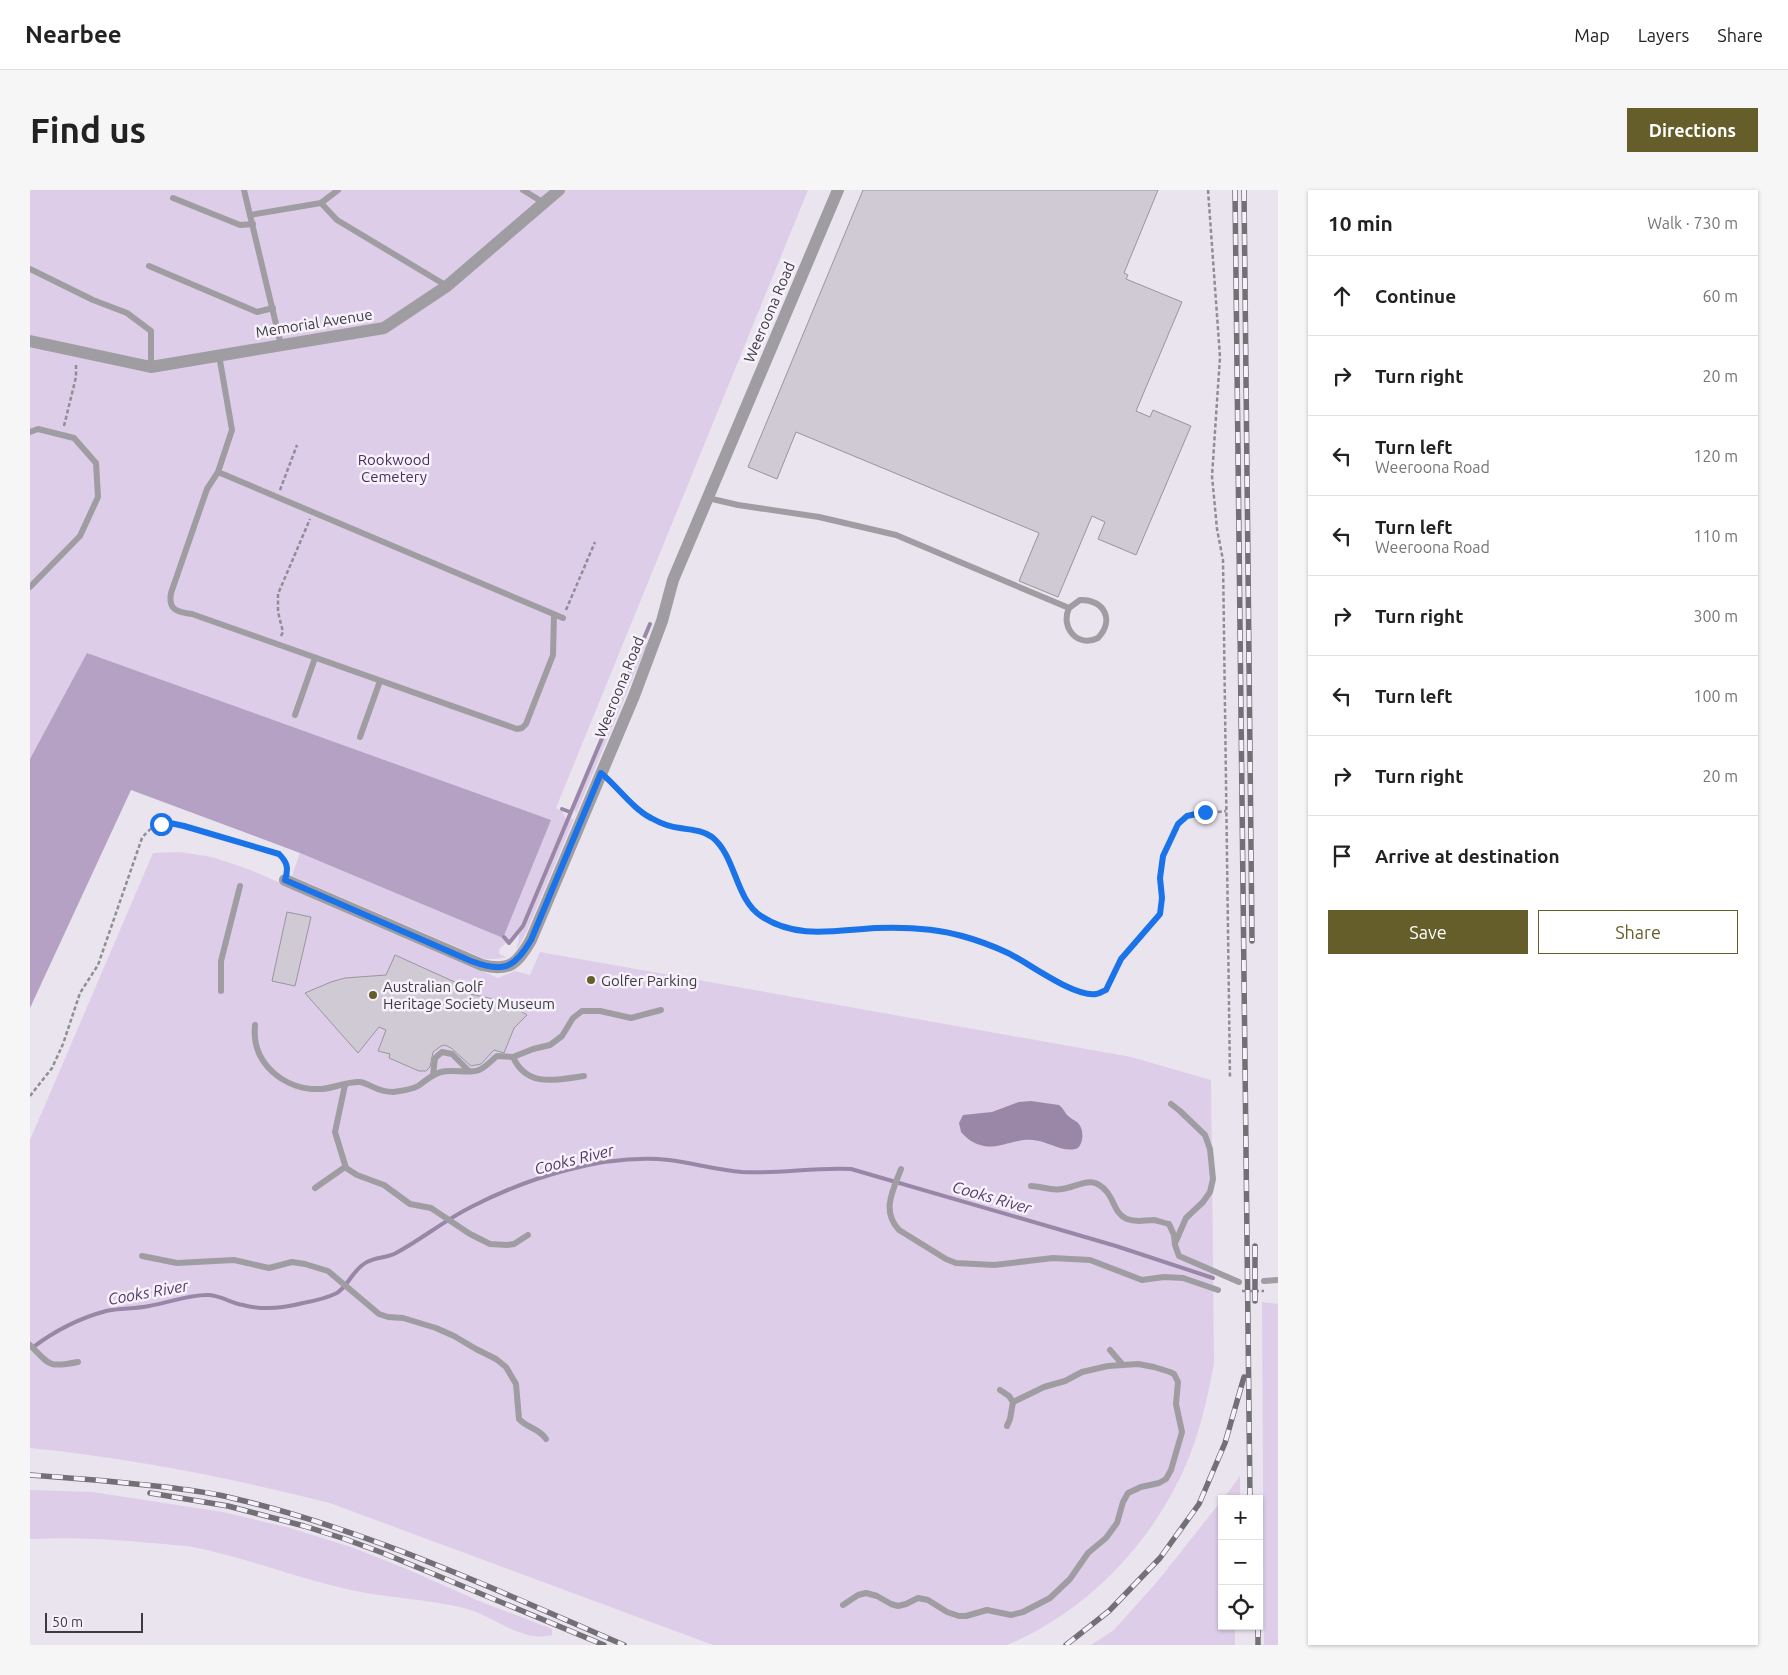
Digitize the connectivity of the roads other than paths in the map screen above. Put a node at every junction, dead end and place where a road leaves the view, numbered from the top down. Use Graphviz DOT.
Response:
graph roads {
  1 [pos="244,190"];
  2 [pos="338,190"];
  3 [pos="523,190"];
  4 [pos="559,190"];
  5 [pos="838,190"];
  6 [pos="172,198"];
  7 [pos="321,203"];
  8 [pos="544,203"];
  9 [pos="250,214"];
  10 [pos="253,224"];
  11 [pos="149,266"];
  12 [pos="30,269"];
  13 [pos="447,286"];
  14 [pos="273,308"];
  15 [pos="30,340"];
  16 [pos="281,345"];
  17 [pos="220,355"];
  18 [pos="151,367"];
  19 [pos="30,432"];
  20 [pos="218,472"];
  21 [pos="708,498"];
  22 [pos="30,587"];
  23 [pos="1069,608"];
  24 [pos="554,615"];
  25 [pos="563,618"];
  26 [pos="315,658"];
  27 [pos="380,681"];
  28 [pos="295,715"];
  29 [pos="360,736"];
  30 [pos="285,880"];
  31 [pos="240,886"];
  32 [pos="221,991"];
  33 [pos="661,1010"];
  34 [pos="255,1025"];
  35 [pos="513,1057"];
  36 [pos="469,1071"];
  37 [pos="433,1075"];
  38 [pos="584,1076"];
  39 [pos="345,1085"];
  40 [pos="1171,1104"];
  41 [pos="345,1167"];
  42 [pos="901,1170"];
  43 [pos="1031,1186"];
  44 [pos="315,1188"];
  45 [pos="528,1235"];
  46 [pos="1175,1245"];
  47 [pos="142,1256"];
  48 [pos="1264,1280"];
  49 [pos="1278,1280"];
  50 [pos="1239,1282"];
  51 [pos="1218,1290"];
  52 [pos="30,1345"];
  53 [pos="1110,1350"];
  54 [pos="78,1362"];
  55 [pos="1122,1364"];
  56 [pos="1000,1390"];
  57 [pos="1014,1402"];
  58 [pos="1007,1426"];
  59 [pos="546,1439"];
  60 [pos="843,1605"];
  1 -- 9 [label="lane"];
  2 -- 7 [label="lane"];
  3 -- 8 [label="lane"];
  4 -- 8 [label="street, Memorial Avenue"];
  5 -- 21 [label="street, Weeroona Road"];
  6 -- 10 [label="lane"];
  7 -- 9 [label="lane"];
  7 -- 13 [label="lane"];
  8 -- 13 [label="street, Memorial Avenue"];
  9 -- 10 [label="lane"];
  10 -- 14 [label="lane"];
  11 -- 14 [label="lane"];
  12 -- 18 [label="lane"];
  13 -- 16 [label="street, Memorial Avenue"];
  14 -- 16 [label="lane"];
  15 -- 18 [label="street, Memorial Avenue"];
  16 -- 17 [label="street, Memorial Avenue"];
  17 -- 18 [label="street, Memorial Avenue"];
  17 -- 20 [label="lane"];
  19 -- 22 [label="lane"];
  20 -- 24 [label="lane"];
  20 -- 26 [label="lane"];
  21 -- 23 [label="lane"];
  21 -- 30 [label="street, Weeroona Road"];
  23 -- 23 [label="lane"];
  24 -- 25 [label="lane"];
  24 -- 27 [label="lane"];
  26 -- 27 [label="lane"];
  26 -- 28 [label="lane"];
  27 -- 29 [label="lane"];
  31 -- 32 [label="lane"];
  33 -- 35 [label="lane"];
  34 -- 39 [label="lane"];
  35 -- 36 [label="lane"];
  35 -- 38 [label="lane"];
  36 -- 37 [label="lane"];
  36 -- 37 [label="lane"];
  37 -- 39 [label="lane"];
  39 -- 41 [label="lane"];
  40 -- 46 [label="lane"];
  41 -- 44 [label="lane"];
  41 -- 45 [label="lane"];
  42 -- 51 [label="lane"];
  43 -- 46 [label="lane"];
  46 -- 50 [label="lane"];
  47 -- 59 [label="lane"];
  48 -- 49 [label="lane"];
  52 -- 54 [label="lane"];
  53 -- 55 [label="lane"];
  55 -- 57 [label="lane"];
  55 -- 60 [label="lane"];
  56 -- 57 [label="lane"];
  57 -- 58 [label="lane"];
}
